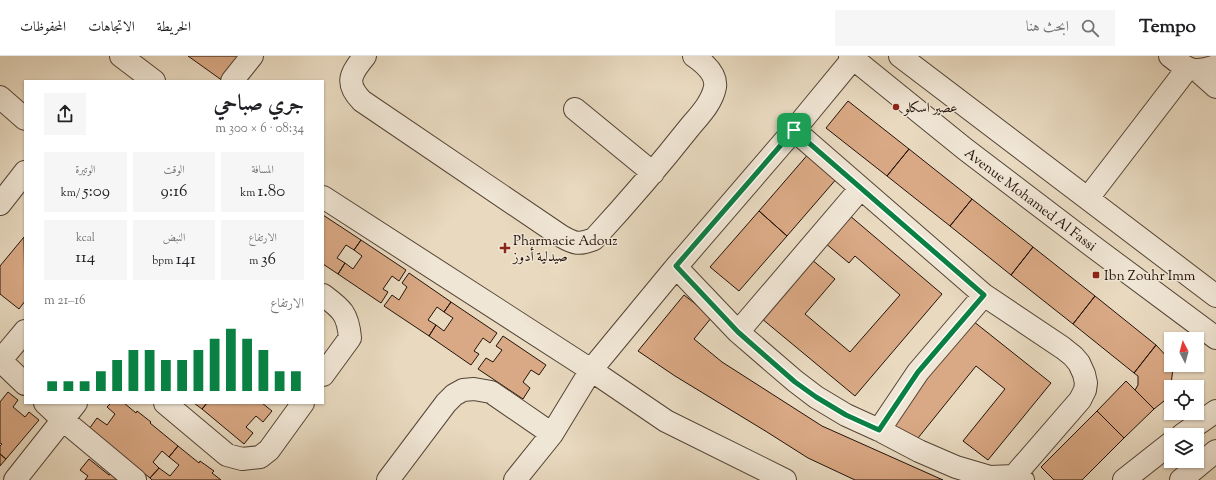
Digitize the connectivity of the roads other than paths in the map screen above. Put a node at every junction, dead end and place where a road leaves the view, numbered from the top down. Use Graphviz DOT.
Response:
graph roads {
  1 [pos="121,56"];
  2 [pos="252,56"];
  3 [pos="365,56"];
  4 [pos="694,56"];
  5 [pos="853,57"];
  6 [pos="913,60"];
  7 [pos="1193,65"];
  8 [pos="153,80"];
  9 [pos="233,80"];
  10 [pos="1216,87"];
  11 [pos="0,97"];
  12 [pos="575,109"];
  13 [pos="24,118"];
  14 [pos="794,130"];
  15 [pos="653,172"];
  16 [pos="24,173"];
  17 [pos="860,188"];
  18 [pos="324,198"];
  19 [pos="1088,198"];
  20 [pos="0,204"];
  21 [pos="676,266"];
  22 [pos="984,295"];
  23 [pos="324,296"];
  24 [pos="1216,296"];
  25 [pos="24,332"];
  26 [pos="738,332"];
  27 [pos="1216,338"];
  28 [pos="0,360"];
  29 [pos="591,370"];
  30 [pos="324,374"];
  31 [pos="24,383"];
  32 [pos="48,404"];
  33 [pos="166,404"];
  34 [pos="302,404"];
  35 [pos="69,411"];
  36 [pos="1216,411"];
  37 [pos="1192,428"];
  38 [pos="879,430"];
  39 [pos="552,434"];
  40 [pos="1164,449"];
  41 [pos="1214,457"];
  42 [pos="1019,478"];
  43 [pos="15,480"];
  44 [pos="136,480"];
  45 [pos="388,480"];
  46 [pos="515,480"];
  47 [pos="785,480"];
  48 [pos="1124,480"];
  49 [pos="1182,480"];
  1 -- 8 [label="street"];
  2 -- 9 [label="street"];
  3 -- 15 [label="street"];
  4 -- 15 [label="street"];
  5 -- 14 [label="street"];
  5 -- 27 [label="street, Avenue Mohamed Al Fassi"];
  6 -- 19 [label="street"];
  7 -- 10 [label="street"];
  7 -- 19 [label="street"];
  11 -- 13 [label="street"];
  12 -- 15 [label="street"];
  14 -- 17 [label="street"];
  14 -- 21 [label="street"];
  16 -- 20 [label="street"];
  17 -- 22 [label="street"];
  17 -- 26 [label="street"];
  18 -- 29 [label="street"];
  19 -- 24 [label="street"];
  21 -- 26 [label="street"];
  21 -- 29 [label="street"];
  22 -- 38 [label="street"];
  22 -- 42 [label="street"];
  23 -- 30 [label="street"];
  25 -- 28 [label="street"];
  26 -- 38 [label="street"];
  28 -- 31 [label="street"];
  29 -- 39 [label="street"];
  29 -- 47 [label="street"];
  32 -- 35 [label="street"];
  33 -- 34 [label="street"];
  35 -- 43 [label="street"];
  35 -- 44 [label="street"];
  36 -- 37 [label="street"];
  38 -- 42 [label="street"];
  39 -- 45 [label="street"];
  39 -- 46 [label="street"];
  40 -- 48 [label="street"];
  41 -- 49 [label="street"];
}
